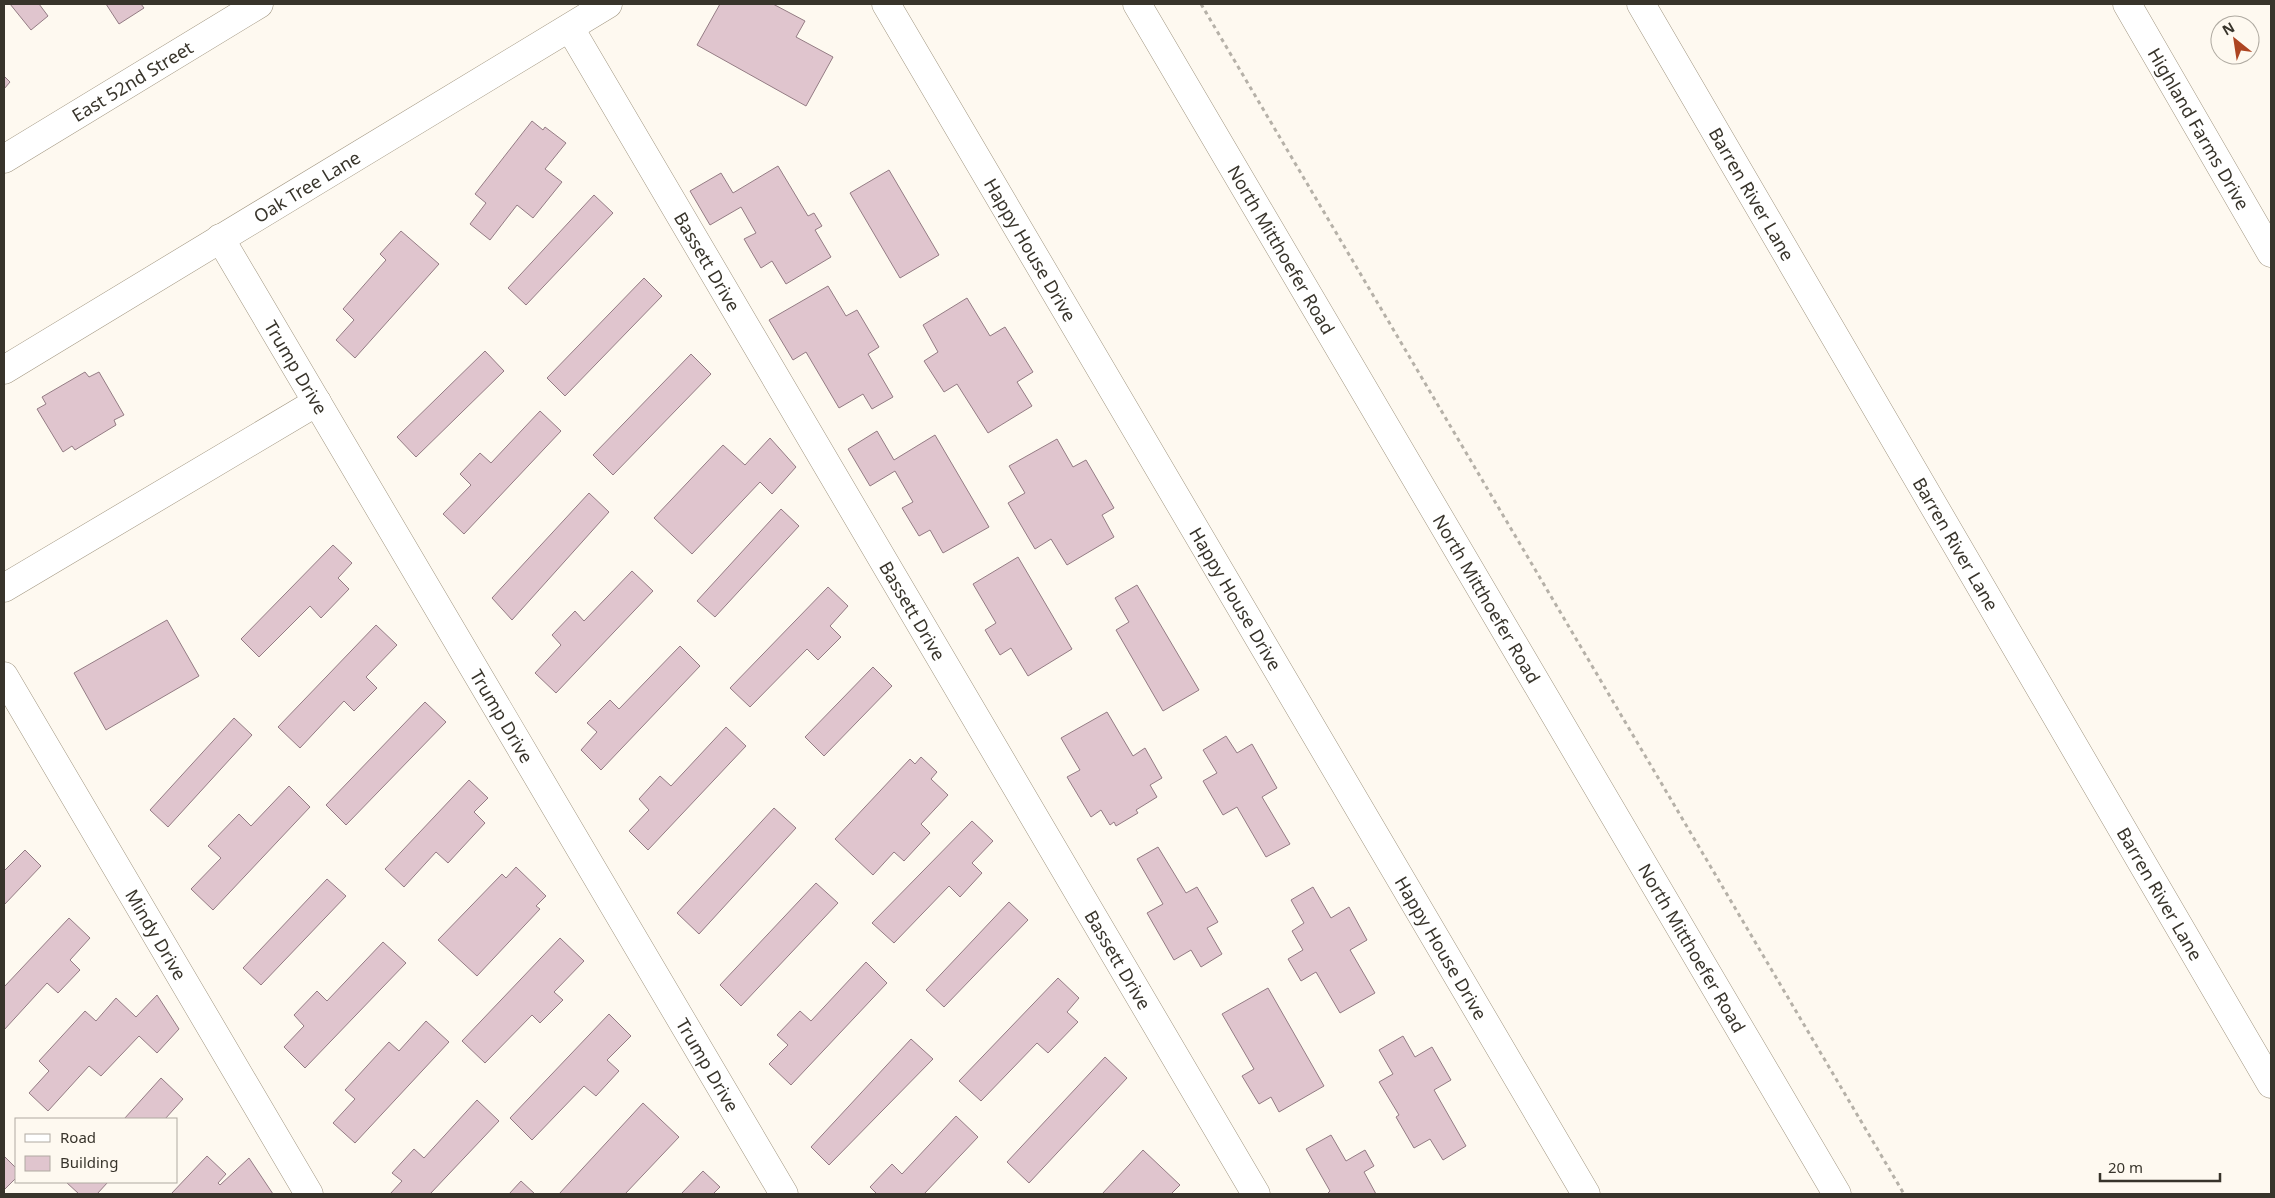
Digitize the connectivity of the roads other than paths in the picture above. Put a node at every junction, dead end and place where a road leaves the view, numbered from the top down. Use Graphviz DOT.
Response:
graph roads {
  1 [pos="260,4"];
  2 [pos="608,4"];
  3 [pos="886,4"];
  4 [pos="1137,4"];
  5 [pos="1641,4"];
  6 [pos="2127,4"];
  7 [pos="570,28"];
  8 [pos="4,159"];
  9 [pos="220,238"];
  10 [pos="2271,253"];
  11 [pos="4,370"];
  12 [pos="317,402"];
  13 [pos="4,588"];
  14 [pos="4,676"];
  15 [pos="2271,1084"];
  16 [pos="309,1194"];
  17 [pos="784,1194"];
  18 [pos="1256,1194"];
  19 [pos="1586,1194"];
  20 [pos="1837,1194"];
  1 -- 8 [label="street, East 52nd Street"];
  2 -- 7 [label="street, Oak Tree Lane"];
  3 -- 19 [label="street, Happy House Drive"];
  4 -- 20 [label="street, North Mitthoefer Road"];
  5 -- 15 [label="street, Barren River Lane"];
  6 -- 10 [label="street, Highland Farms Drive"];
  7 -- 9 [label="street, Oak Tree Lane"];
  7 -- 18 [label="street, Bassett Drive"];
  9 -- 11 [label="street, Oak Tree Lane"];
  9 -- 12 [label="street, Trump Drive"];
  12 -- 13 [label="street"];
  12 -- 17 [label="street, Trump Drive"];
  14 -- 16 [label="street, Mindy Drive"];
}
